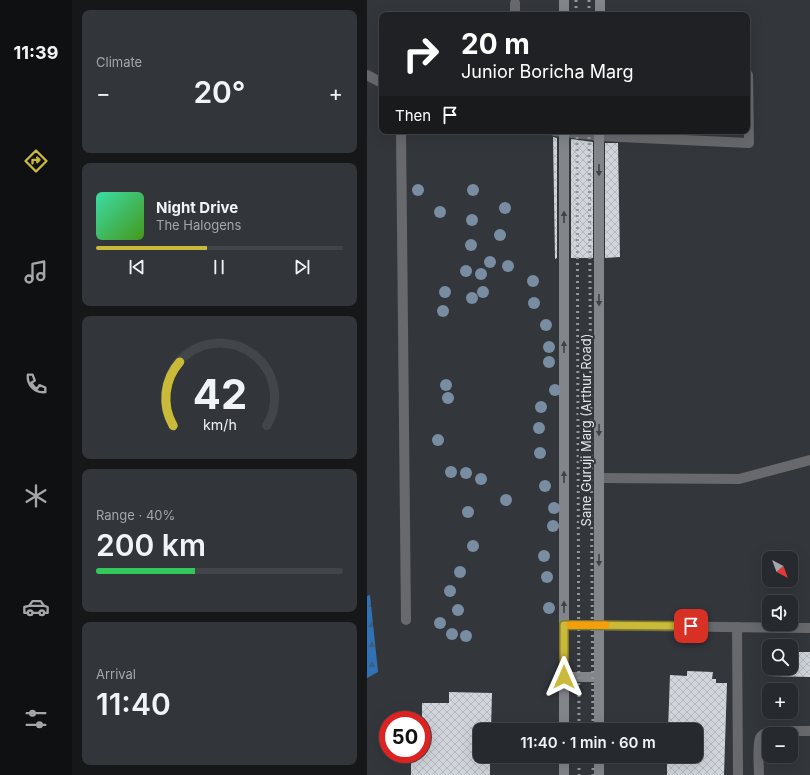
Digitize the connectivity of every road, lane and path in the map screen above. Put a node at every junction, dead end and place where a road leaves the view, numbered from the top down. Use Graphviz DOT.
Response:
graph roads {
  1 [pos="564,0"];
  2 [pos="600,0"];
  3 [pos="515,3"];
  4 [pos="515,12"];
  5 [pos="564,12"];
  6 [pos="600,12"];
  7 [pos="367,75"];
  8 [pos="379,81"];
  9 [pos="401,134"];
  10 [pos="561,134"];
  11 [pos="599,134"];
  12 [pos="749,134"];
  13 [pos="810,460"];
  14 [pos="599,478"];
  15 [pos="406,620"];
  16 [pos="564,625"];
  17 [pos="599,625"];
  18 [pos="737,627"];
  19 [pos="810,628"];
  20 [pos="564,677"];
  21 [pos="599,677"];
  22 [pos="564,723"];
  23 [pos="599,723"];
  24 [pos="810,731"];
  25 [pos="564,763"];
  26 [pos="599,763"];
  27 [pos="564,775"];
  28 [pos="599,775"];
  29 [pos="738,775"];
  30 [pos="759,775"];
  1 -- 5 [label="main road"];
  2 -- 6 [label="main road"];
  3 -- 4 [label="street"];
  7 -- 8 [label="street"];
  9 -- 15 [label="street"];
  16 -- 10 [label="main road, Sane Guruji Marg (Arthur Road), one-way"];
  11 -- 12 [label="street"];
  11 -- 14 [label="main road, Sane Guruji Marg (Arthur Road), one-way"];
  13 -- 14 [label="street"];
  14 -- 17 [label="main road, Sane Guruji Marg (Arthur Road), one-way"];
  16 -- 17 [label="street"];
  16 -- 20 [label="main road, Sane Guruji Marg (Arthur Road)"];
  17 -- 18 [label="street"];
  17 -- 21 [label="main road, Sane Guruji Marg (Arthur Road)"];
  18 -- 19 [label="street"];
  18 -- 29 [label="street"];
  20 -- 21 [label="main road"];
  20 -- 22 [label="main road, Sane Guruji Marg (Arthur Road)"];
  21 -- 23 [label="main road, Sane Guruji Marg (Arthur Road)"];
  24 -- 30 [label="street"];
  25 -- 27 [label="main road"];
  26 -- 28 [label="main road"];
}
